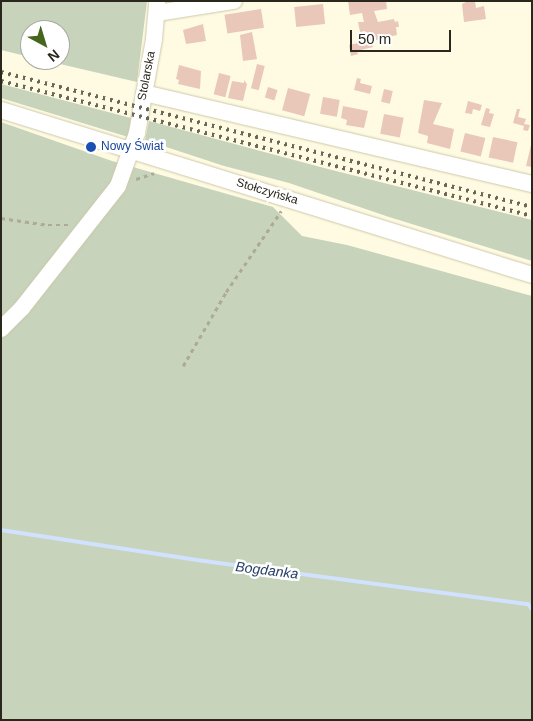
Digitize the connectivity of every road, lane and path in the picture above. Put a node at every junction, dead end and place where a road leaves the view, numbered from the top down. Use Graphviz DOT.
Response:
graph roads {
  1 [pos="234,1"];
  2 [pos="157,7"];
  3 [pos="144,92"];
  4 [pos="1,110"];
  5 [pos="132,150"];
  6 [pos="158,171"];
  7 [pos="532,184"];
  8 [pos="118,186"];
  9 [pos="289,199"];
  10 [pos="1,218"];
  11 [pos="92,221"];
  12 [pos="532,275"];
  13 [pos="1,329"];
  14 [pos="183,366"];
  1 -- 2 [label="street"];
  2 -- 3 [label="street, Stolarska"];
  3 -- 5 [label="street, Stolarska"];
  3 -- 7 [label="street"];
  4 -- 5 [label="street, Stołczyńska"];
  5 -- 8 [label="street, Stolarska"];
  5 -- 9 [label="street, Stołczyńska"];
  6 -- 8 [label="path"];
  8 -- 11 [label="street, Stolarska"];
  9 -- 12 [label="street, Stołczyńska"];
  9 -- 14 [label="path"];
  10 -- 11 [label="path"];
  11 -- 13 [label="street, Stolarska"];
}
